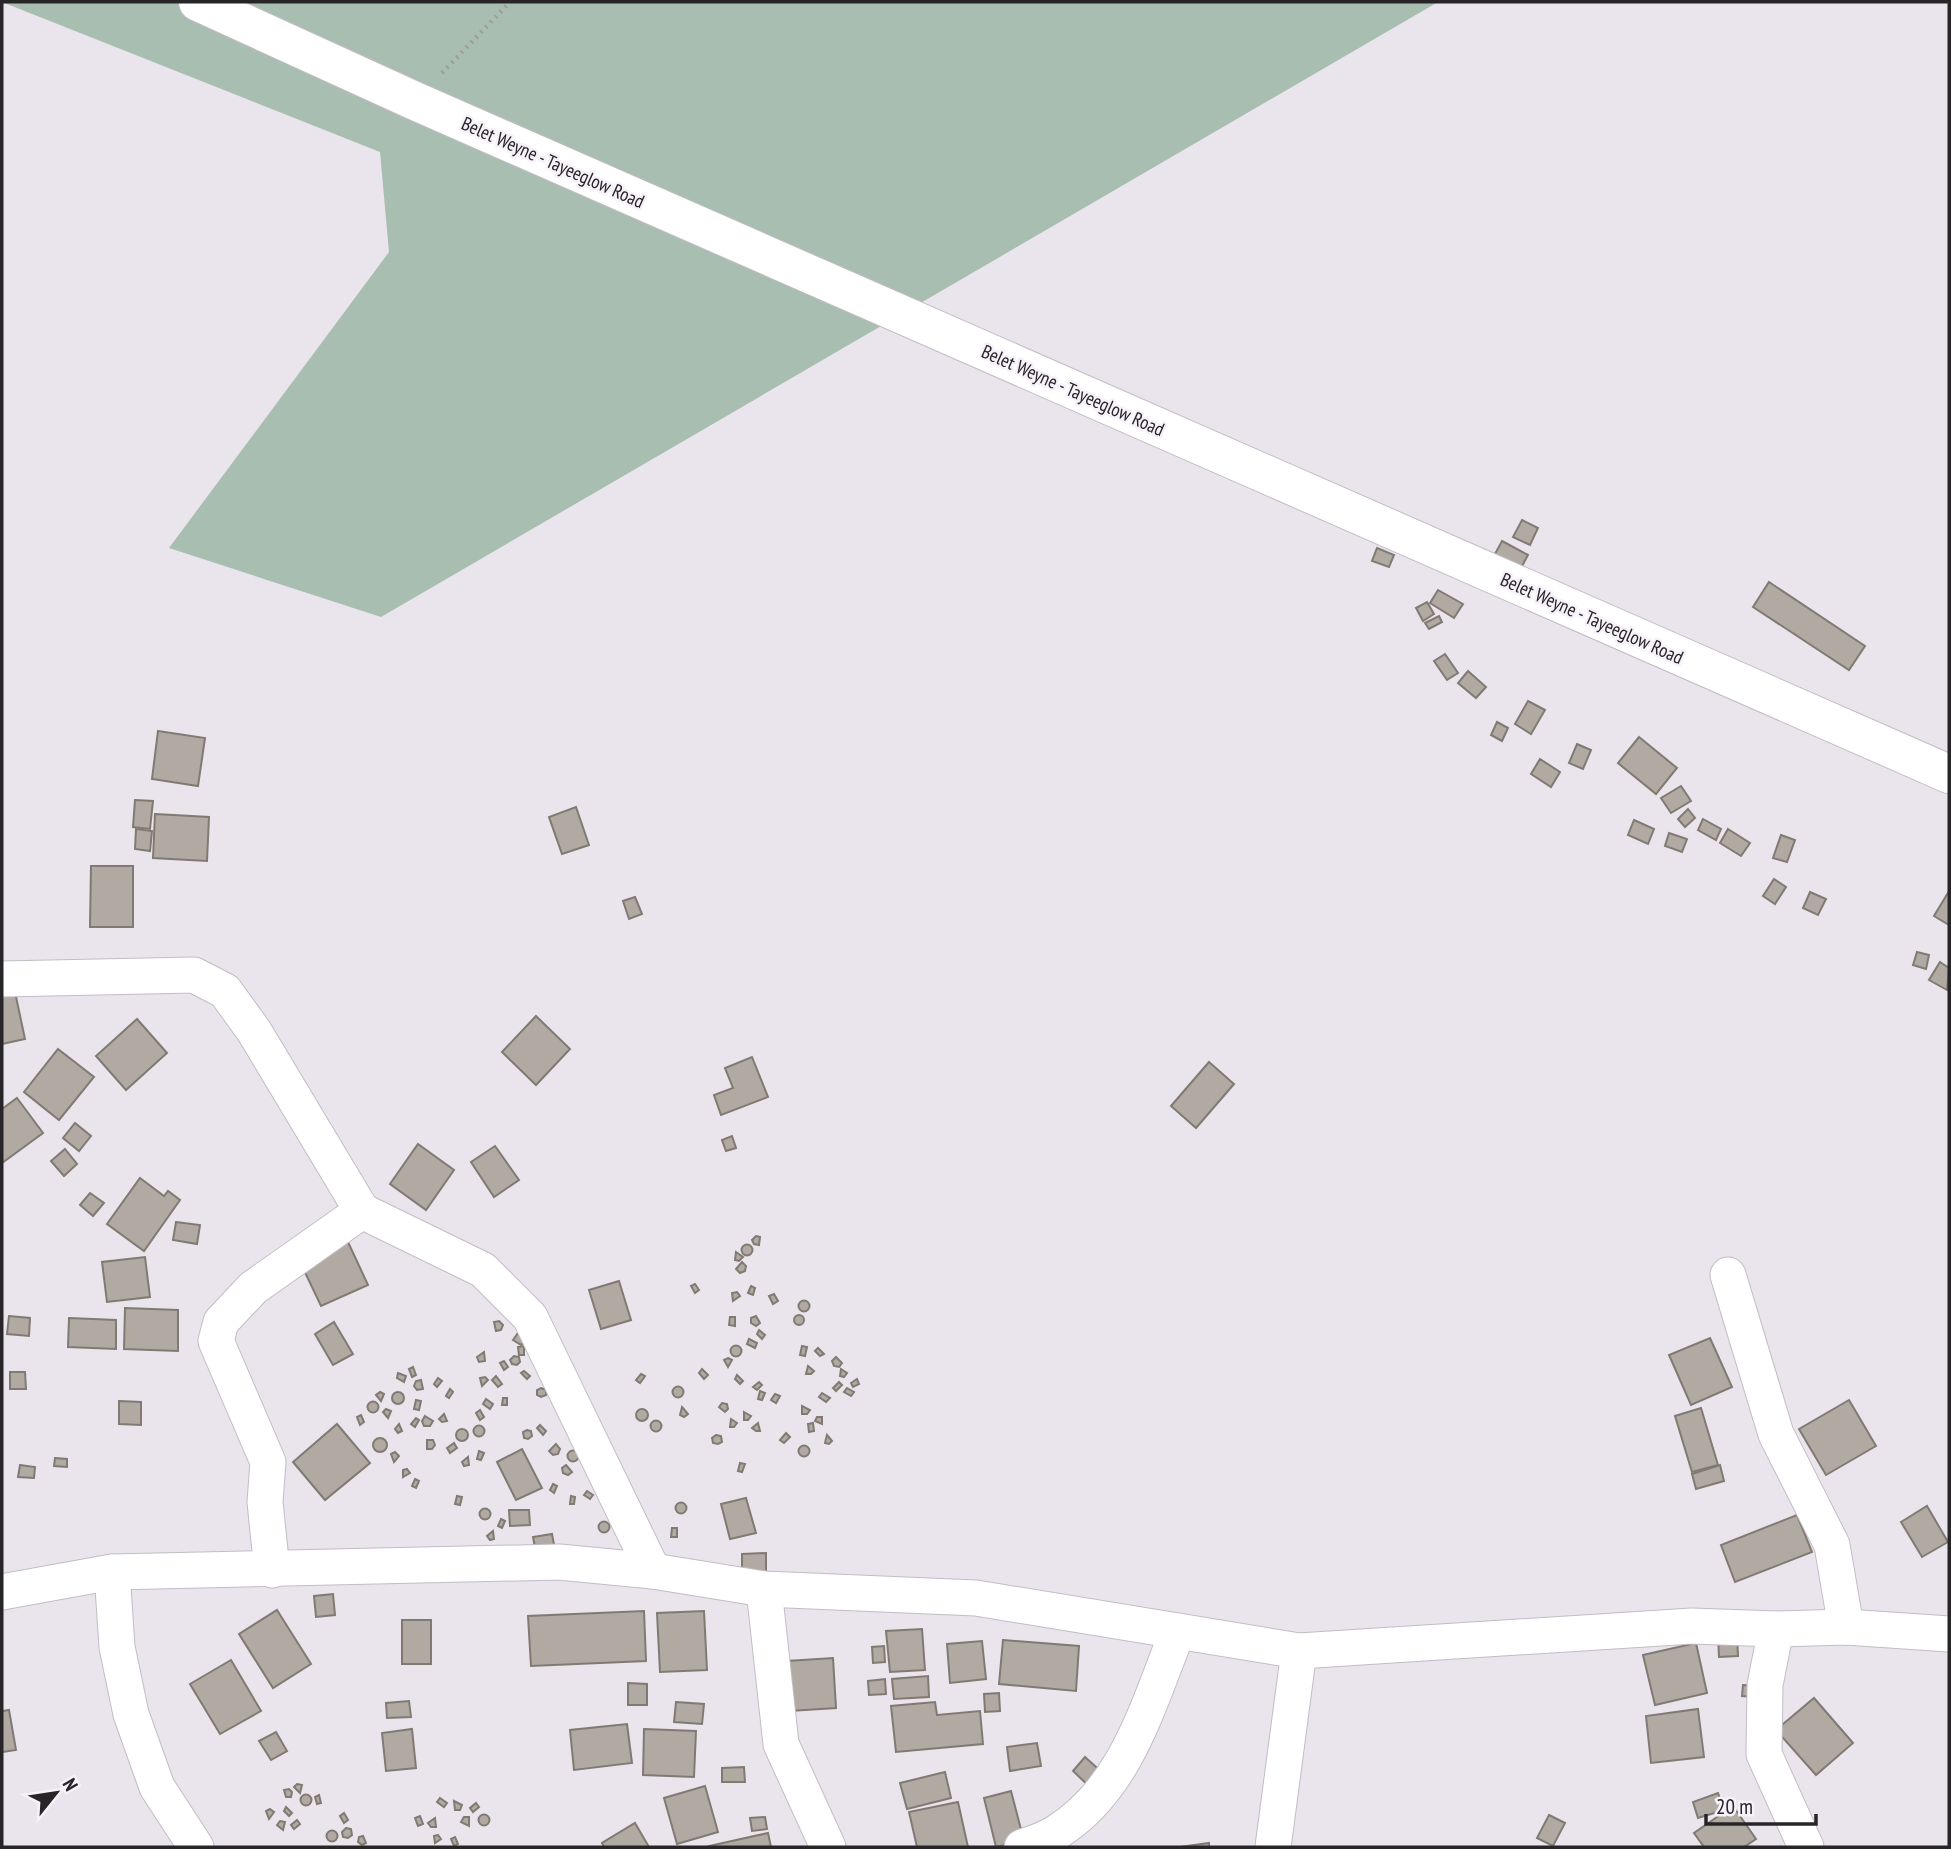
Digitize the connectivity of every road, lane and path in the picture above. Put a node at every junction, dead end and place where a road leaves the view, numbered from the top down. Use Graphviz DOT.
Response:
graph roads {
  1 [pos="198,2"];
  2 [pos="510,2"];
  3 [pos="415,101"];
  4 [pos="1949,774"];
  5 [pos="2,979"];
  6 [pos="362,1212"];
  7 [pos="1728,1275"];
  8 [pos="272,1570"];
  9 [pos="653,1571"];
  10 [pos="112,1572"];
  11 [pos="764,1589"];
  12 [pos="2,1592"];
  13 [pos="1846,1627"];
  14 [pos="1776,1629"];
  15 [pos="1178,1631"];
  16 [pos="1949,1634"];
  17 [pos="1299,1651"];
  18 [pos="195,1847"];
  19 [pos="828,1847"];
  20 [pos="1022,1847"];
  21 [pos="1273,1847"];
  22 [pos="1806,1847"];
  1 -- 3 [label="main road, Belet Weyne - Tayeeglow Road"];
  2 -- 3 [label="path"];
  3 -- 4 [label="main road, Belet Weyne - Tayeeglow Road"];
  5 -- 6 [label="street"];
  6 -- 8 [label="street"];
  6 -- 9 [label="street"];
  7 -- 13 [label="street"];
  8 -- 9 [label="street"];
  8 -- 10 [label="street"];
  9 -- 11 [label="street"];
  10 -- 12 [label="street"];
  10 -- 18 [label="street"];
  11 -- 15 [label="street"];
  11 -- 19 [label="street"];
  13 -- 14 [label="street"];
  13 -- 16 [label="street"];
  14 -- 17 [label="street"];
  14 -- 22 [label="street"];
  15 -- 17 [label="street"];
  15 -- 20 [label="street"];
  17 -- 21 [label="street"];
}
